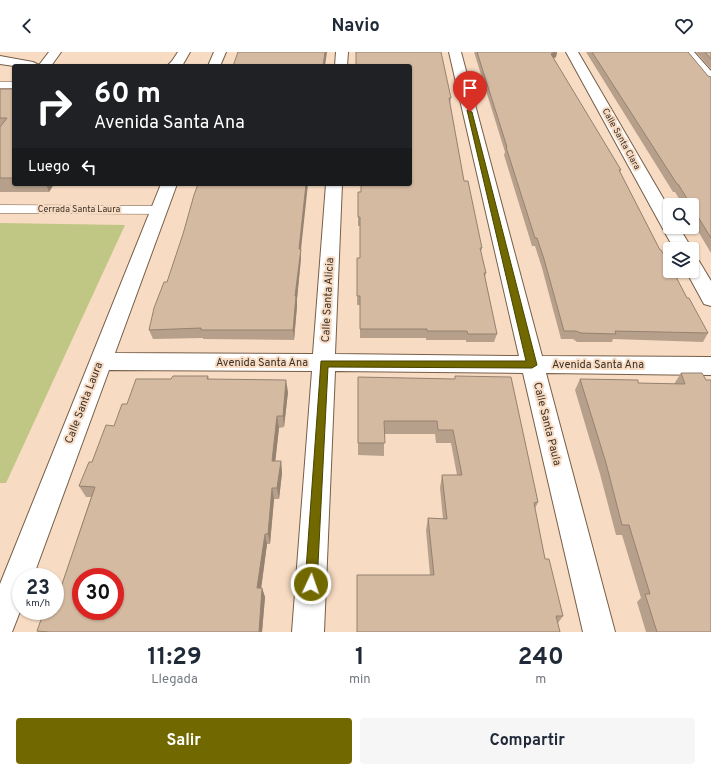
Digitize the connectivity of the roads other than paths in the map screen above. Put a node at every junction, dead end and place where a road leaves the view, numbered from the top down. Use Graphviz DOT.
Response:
graph roads {
  1 [pos="55,52"];
  2 [pos="184,52"];
  3 [pos="220,52"];
  4 [pos="342,52"];
  5 [pos="455,52"];
  6 [pos="572,52"];
  7 [pos="687,52"];
  8 [pos="0,60"];
  9 [pos="22,64"];
  10 [pos="46,64"];
  11 [pos="176,64"];
  12 [pos="215,64"];
  13 [pos="341,64"];
  14 [pos="711,79"];
  15 [pos="0,85"];
  16 [pos="12,85"];
  17 [pos="168,186"];
  18 [pos="334,186"];
  19 [pos="0,209"];
  20 [pos="159,210"];
  21 [pos="663,214"];
  22 [pos="699,278"];
  23 [pos="711,299"];
  24 [pos="101,361"];
  25 [pos="324,363"];
  26 [pos="532,365"];
  27 [pos="711,366"];
  28 [pos="0,623"];
  29 [pos="308,632"];
  30 [pos="599,632"];
  1 -- 10 [label="street"];
  2 -- 11 [label="street"];
  3 -- 12 [label="street"];
  4 -- 13 [label="street"];
  5 -- 26 [label="street, Calle Santa Paula"];
  6 -- 21 [label="street, Calle Santa Clara"];
  7 -- 14 [label="street"];
  8 -- 9 [label="street"];
  15 -- 16 [label="lane"];
  17 -- 20 [label="street, Calle Santa Laura"];
  18 -- 25 [label="street, Calle Santa Alicia"];
  19 -- 20 [label="lane, Cerrada Santa Laura"];
  20 -- 24 [label="street, Calle Santa Laura"];
  22 -- 23 [label="street"];
  24 -- 25 [label="street, Avenida Santa Ana"];
  24 -- 28 [label="street, Calle Santa Laura"];
  25 -- 26 [label="street, Avenida Santa Ana"];
  25 -- 29 [label="street, Calle Santa Alicia"];
  26 -- 27 [label="street, Avenida Santa Ana"];
  26 -- 30 [label="street, Calle Santa Paula"];
}
